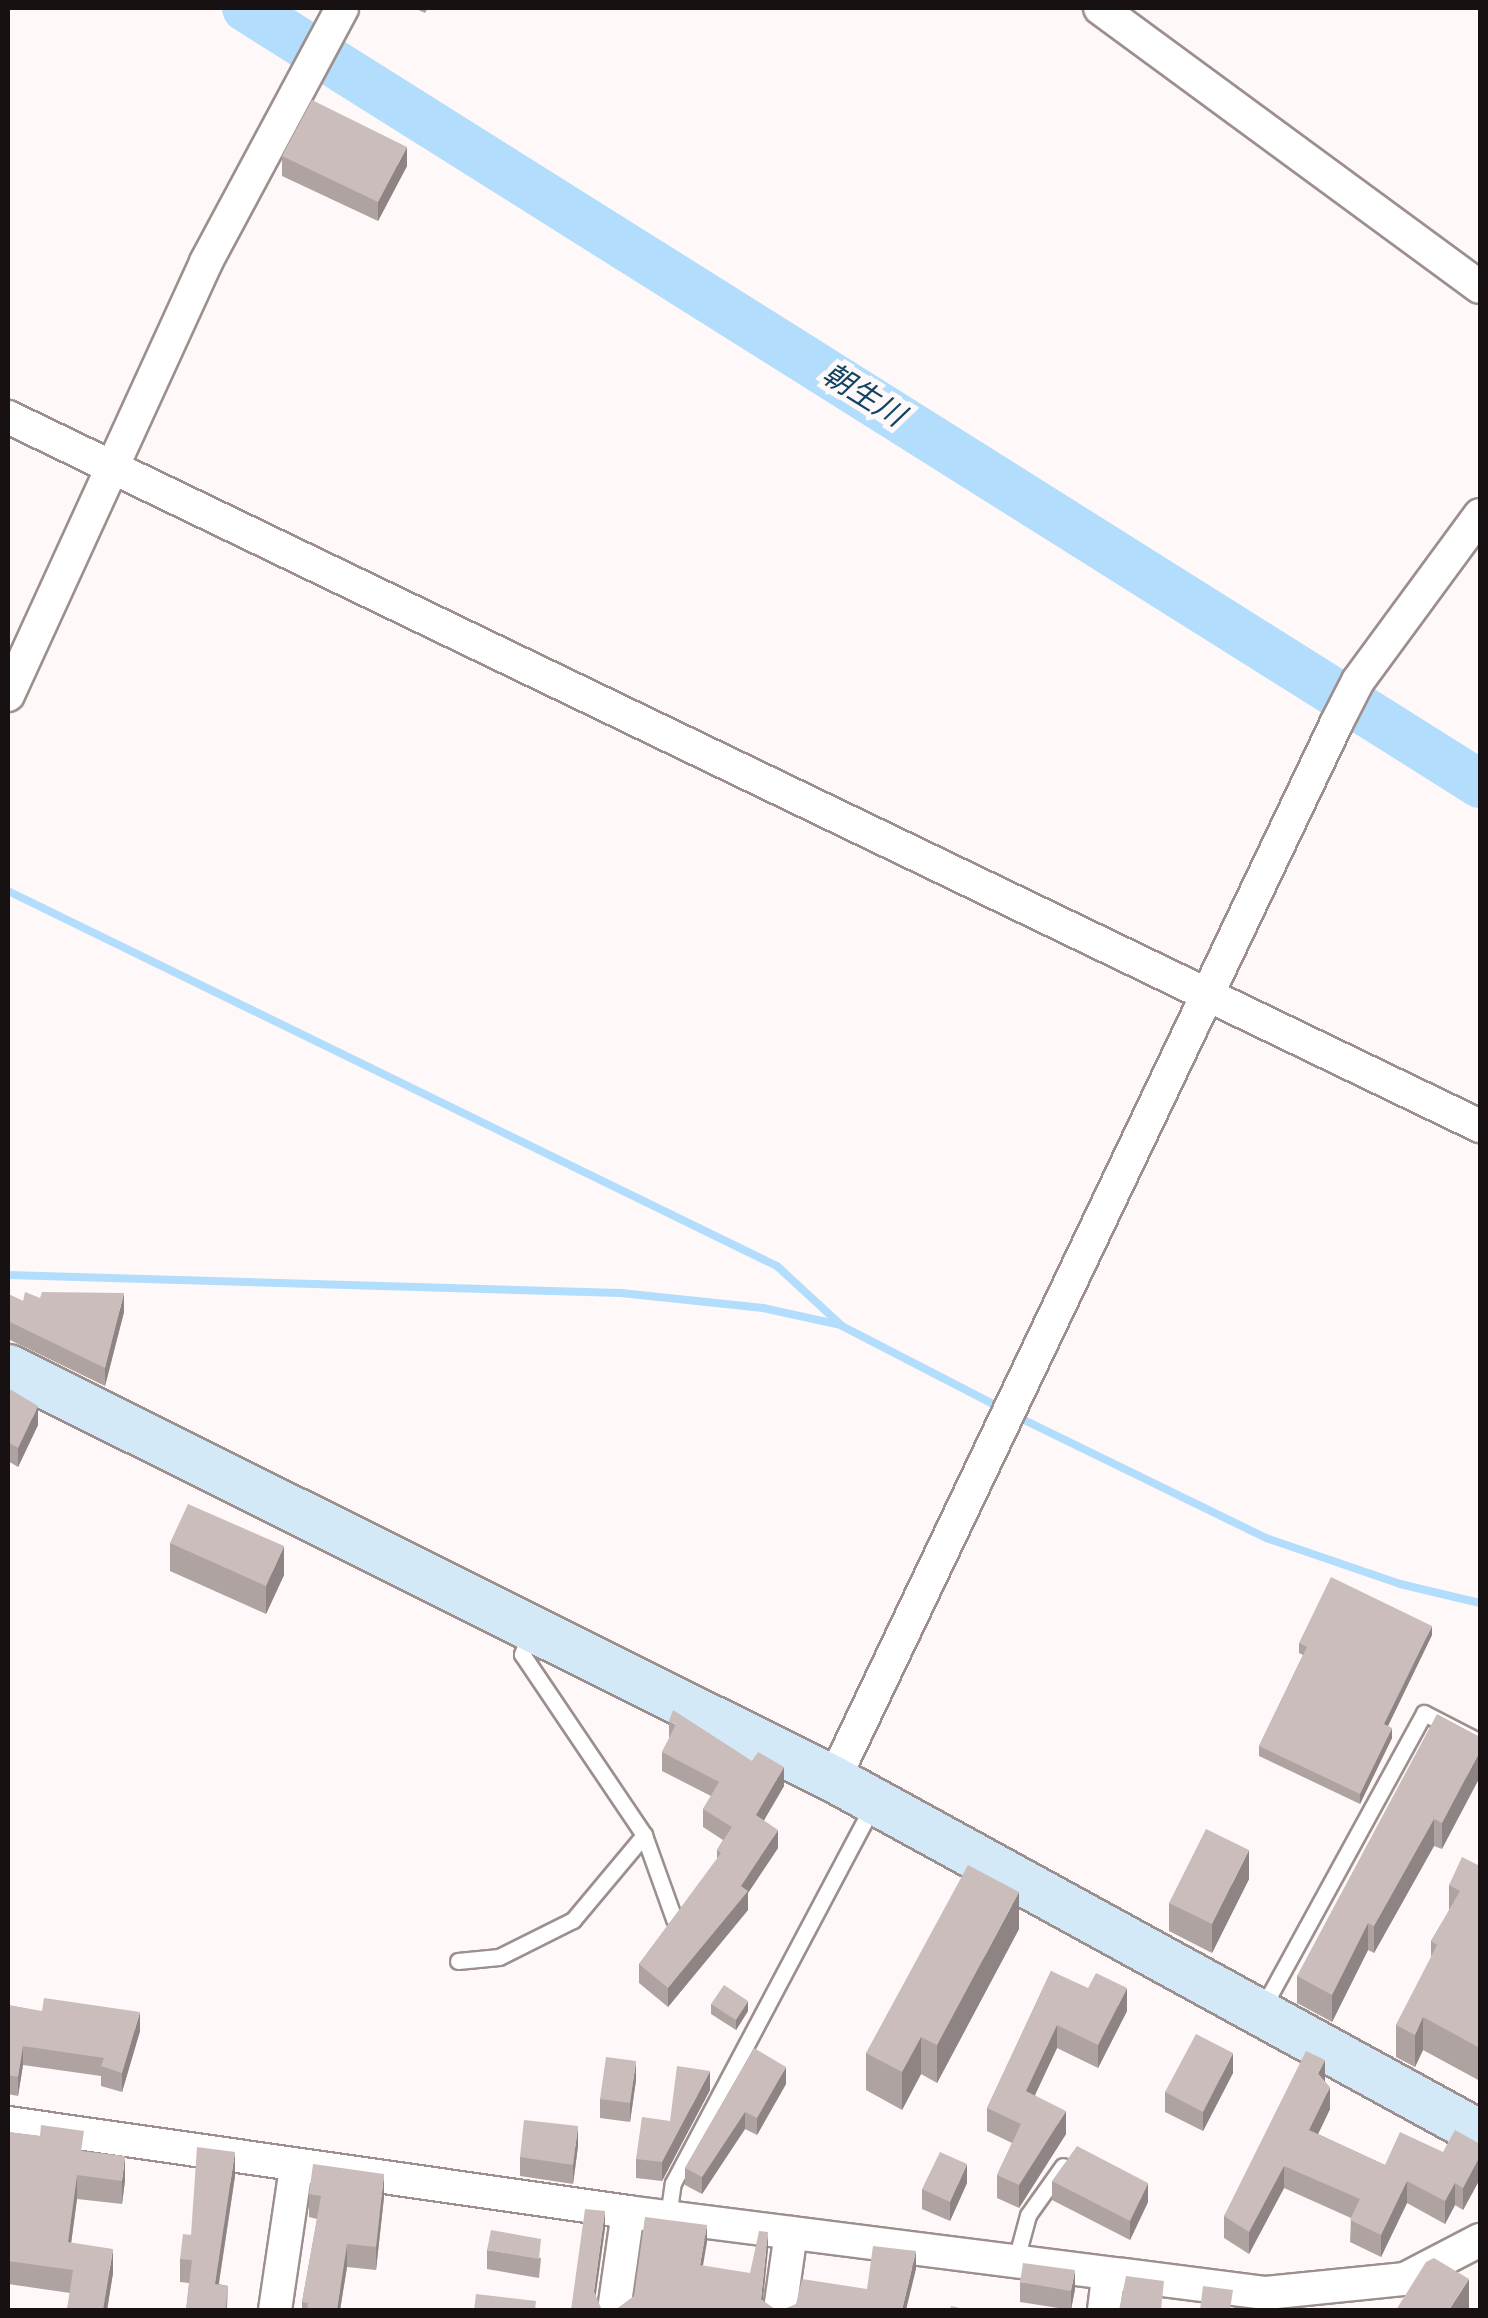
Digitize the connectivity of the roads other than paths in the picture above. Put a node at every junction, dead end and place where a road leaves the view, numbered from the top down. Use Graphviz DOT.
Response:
graph roads {
  1 [pos="342,8"];
  2 [pos="1100,8"];
  3 [pos="1480,287"];
  4 [pos="8,417"];
  5 [pos="114,468"];
  6 [pos="1480,515"];
  7 [pos="8,695"];
  8 [pos="1206,996"];
  9 [pos="1480,1126"];
  10 [pos="8,1368"];
  11 [pos="532,1628"];
  12 [pos="1480,1742"];
  13 [pos="834,1779"];
  14 [pos="875,1801"];
  15 [pos="644,1835"];
  16 [pos="674,1919"];
  17 [pos="458,1961"];
  18 [pos="1260,2012"];
  19 [pos="8,2123"];
  20 [pos="1480,2133"];
  21 [pos="1071,2154"];
  22 [pos="296,2167"];
  23 [pos="628,2212"];
  24 [pos="668,2217"];
  25 [pos="791,2234"];
  26 [pos="1480,2240"];
  27 [pos="1015,2263"];
  28 [pos="1108,2276"];
  29 [pos="1328,2298"];
  30 [pos="275,2310"];
  31 [pos="614,2310"];
  32 [pos="780,2310"];
  33 [pos="1104,2310"];
  1 -- 5 [label="street"];
  2 -- 3 [label="street"];
  4 -- 5 [label="street"];
  5 -- 7 [label="street"];
  5 -- 8 [label="street"];
  6 -- 8 [label="street"];
  8 -- 9 [label="street"];
  8 -- 13 [label="street"];
  10 -- 11 [label="street"];
  11 -- 13 [label="street"];
  11 -- 15 [label="lane"];
  12 -- 18 [label="lane"];
  13 -- 14 [label="street"];
  14 -- 18 [label="street"];
  14 -- 24 [label="lane"];
  15 -- 16 [label="lane"];
  15 -- 17 [label="lane"];
  18 -- 20 [label="street"];
  19 -- 22 [label="street"];
  21 -- 27 [label="lane"];
  22 -- 23 [label="street"];
  22 -- 30 [label="street"];
  23 -- 24 [label="street"];
  23 -- 31 [label="street"];
  24 -- 25 [label="street"];
  25 -- 27 [label="street"];
  25 -- 32 [label="street"];
  26 -- 29 [label="street"];
  27 -- 28 [label="street"];
  28 -- 29 [label="street"];
  28 -- 33 [label="street"];
}
